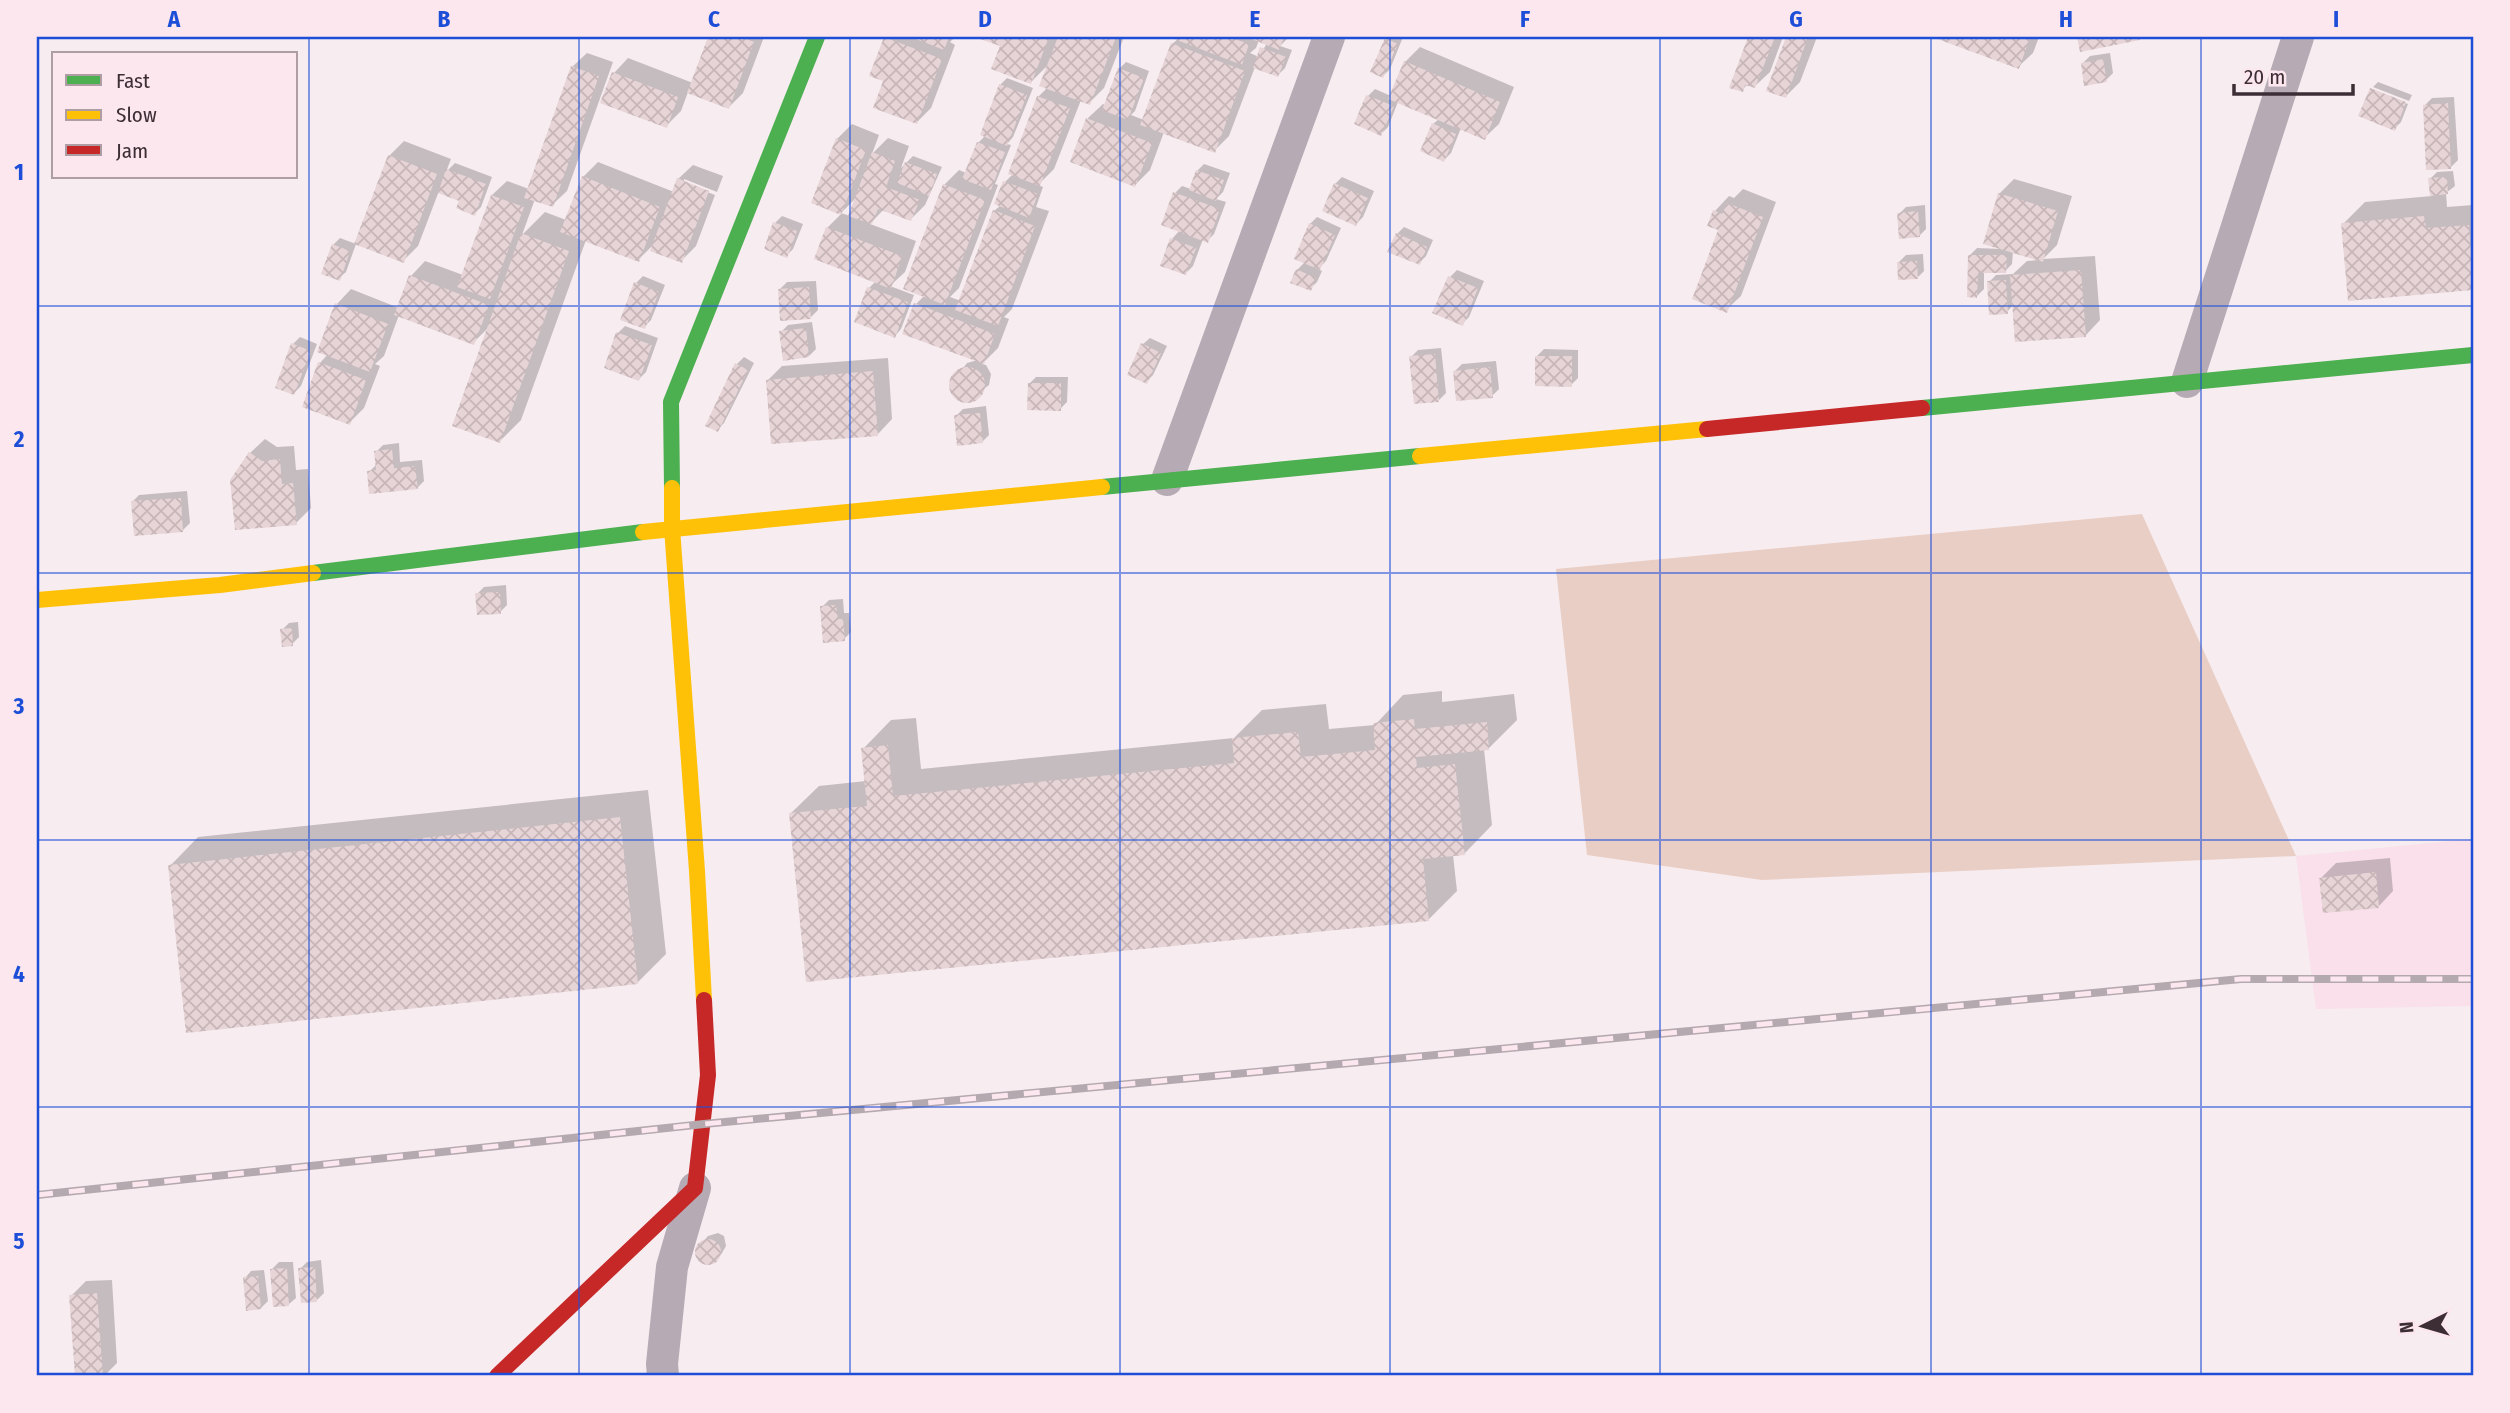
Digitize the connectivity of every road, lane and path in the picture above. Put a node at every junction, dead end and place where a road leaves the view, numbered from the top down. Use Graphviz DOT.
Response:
graph roads {
  1 [pos="817,37"];
  2 [pos="1329,37"];
  3 [pos="2298,37"];
  4 [pos="2473,355"];
  5 [pos="2187,382"];
  6 [pos="1167,480"];
  7 [pos="672,528"];
  8 [pos="37,600"];
  9 [pos="695,1188"];
  10 [pos="497,1376"];
  11 [pos="663,1376"];
  1 -- 7 [label="street"];
  2 -- 6 [label="street"];
  3 -- 5 [label="street"];
  4 -- 5 [label="street"];
  5 -- 6 [label="street"];
  6 -- 7 [label="street"];
  7 -- 8 [label="street"];
  7 -- 9 [label="street"];
  9 -- 10 [label="street"];
  9 -- 11 [label="street"];
}
